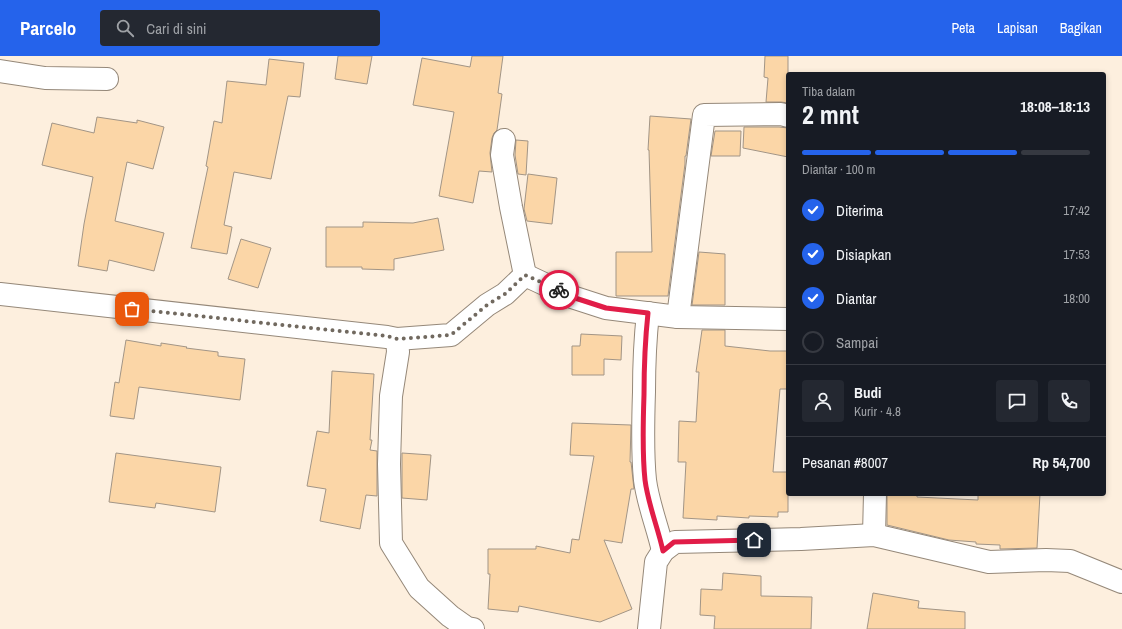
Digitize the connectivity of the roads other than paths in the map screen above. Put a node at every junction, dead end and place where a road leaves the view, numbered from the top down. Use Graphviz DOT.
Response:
graph roads {
  1 [pos="0,71"];
  2 [pos="107,79"];
  3 [pos="786,115"];
  4 [pos="504,140"];
  5 [pos="525,275"];
  6 [pos="0,294"];
  7 [pos="648,313"];
  8 [pos="678,317"];
  9 [pos="786,319"];
  10 [pos="397,339"];
  11 [pos="875,496"];
  12 [pos="874,535"];
  13 [pos="663,551"];
  14 [pos="1122,582"];
  15 [pos="469,629"];
  16 [pos="649,629"];
  1 -- 2 [label="street"];
  3 -- 8 [label="street"];
  4 -- 5 [label="street"];
  5 -- 7 [label="street"];
  5 -- 10 [label="street"];
  6 -- 10 [label="street"];
  7 -- 8 [label="street"];
  7 -- 13 [label="street"];
  8 -- 9 [label="street"];
  10 -- 15 [label="street"];
  11 -- 12 [label="street"];
  12 -- 13 [label="street"];
  12 -- 14 [label="street"];
  13 -- 16 [label="street"];
}
